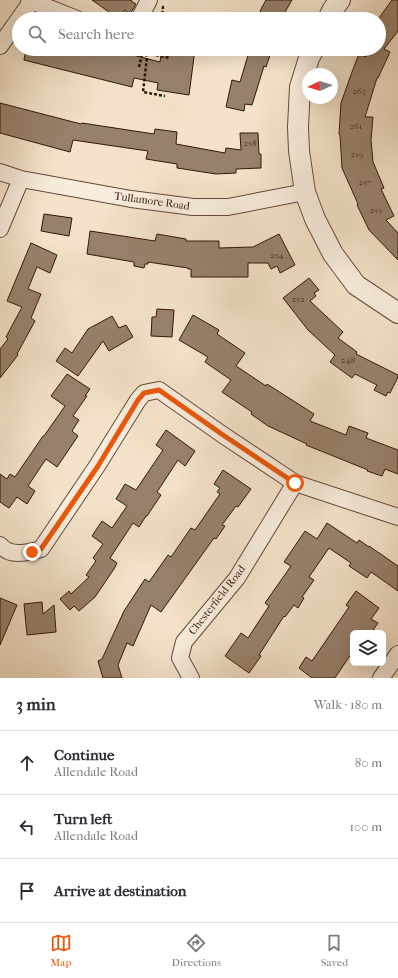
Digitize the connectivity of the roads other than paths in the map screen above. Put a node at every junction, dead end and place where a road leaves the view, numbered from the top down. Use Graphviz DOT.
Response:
graph roads {
  1 [pos="149,0"];
  2 [pos="340,0"];
  3 [pos="30,1"];
  4 [pos="23,12"];
  5 [pos="59,12"];
  6 [pos="143,12"];
  7 [pos="332,12"];
  8 [pos="12,28"];
  9 [pos="0,46"];
  10 [pos="310,56"];
  11 [pos="0,172"];
  12 [pos="21,179"];
  13 [pos="306,192"];
  14 [pos="0,229"];
  15 [pos="398,313"];
  16 [pos="295,483"];
  17 [pos="398,517"];
  18 [pos="0,545"];
  19 [pos="398,654"];
  20 [pos="191,678"];
  21 [pos="381,678"];
  1 -- 6 [label="street"];
  2 -- 7 [label="street"];
  3 -- 4 [label="street"];
  3 -- 5 [label="street"];
  8 -- 9 [label="street"];
  10 -- 13 [label="street"];
  11 -- 12 [label="street, Tullamore Road"];
  12 -- 13 [label="street, Tullamore Road"];
  12 -- 14 [label="street"];
  13 -- 15 [label="street"];
  16 -- 17 [label="street"];
  16 -- 18 [label="street"];
  16 -- 20 [label="street, Chesterfield Road"];
  19 -- 21 [label="street"];
}
